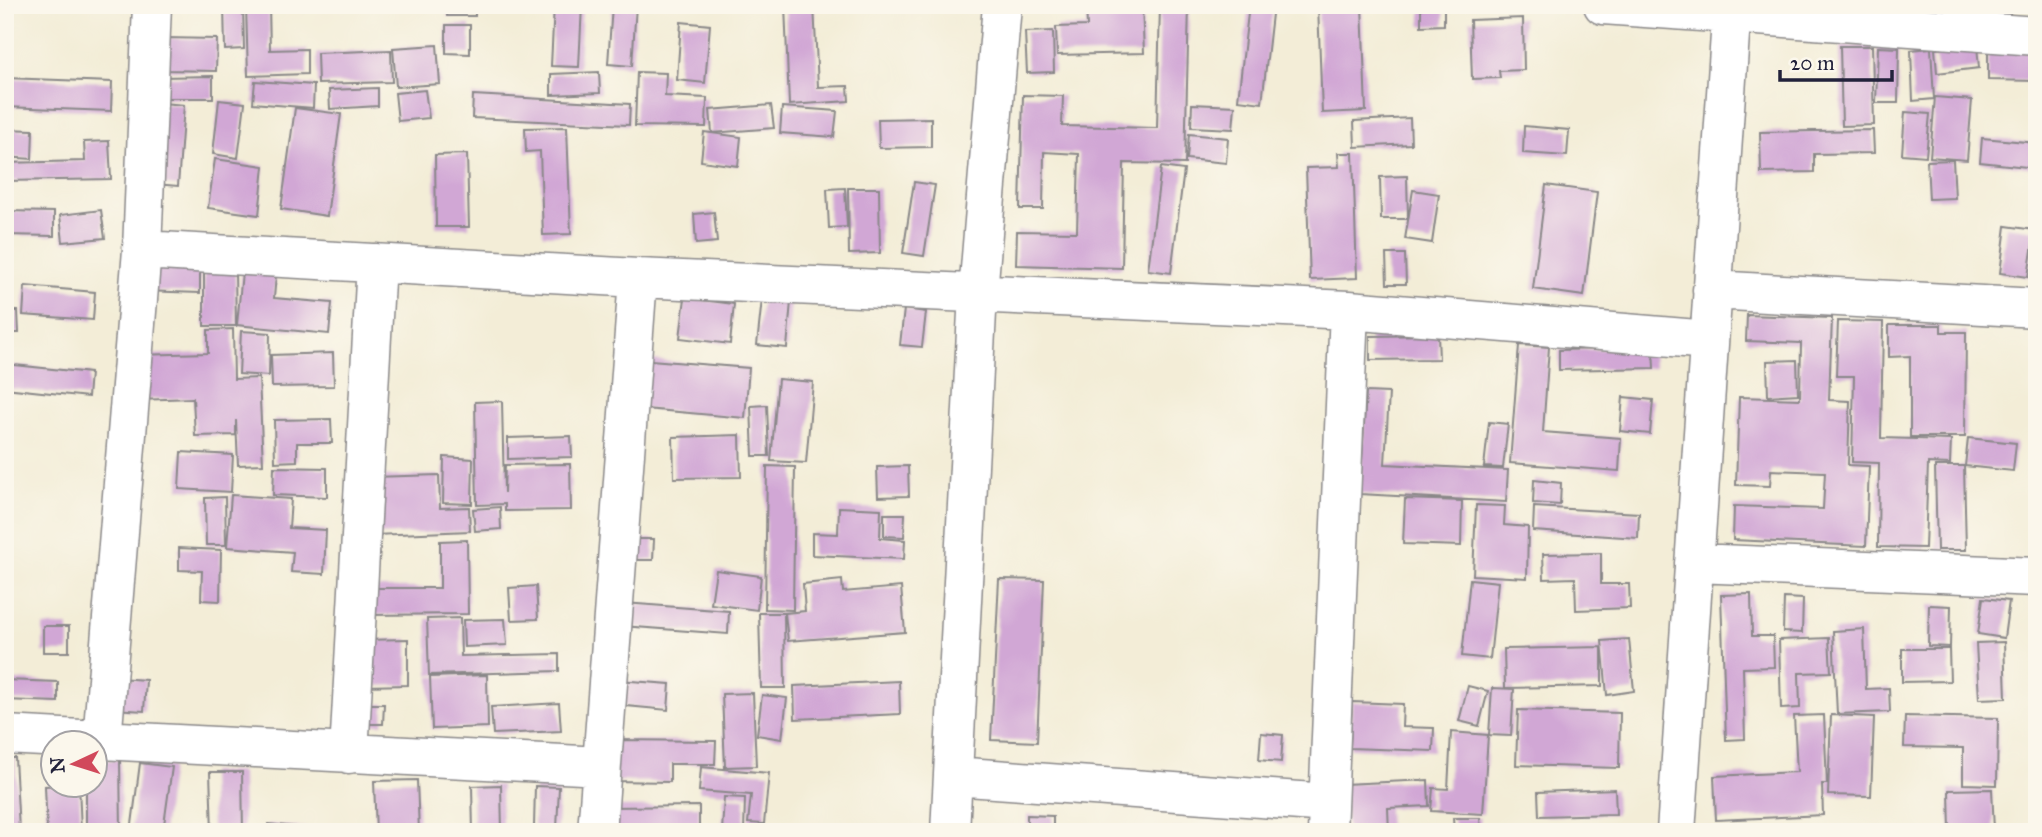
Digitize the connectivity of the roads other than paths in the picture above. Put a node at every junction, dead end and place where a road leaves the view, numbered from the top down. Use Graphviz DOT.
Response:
graph roads {
  1 [pos="152,5"];
  2 [pos="1002,5"];
  3 [pos="1603,5"];
  4 [pos="1732,11"];
  5 [pos="2037,36"];
  6 [pos="142,250"];
  7 [pos="376,263"];
  8 [pos="638,278"];
  9 [pos="1712,290"];
  10 [pos="978,293"];
  11 [pos="2037,308"];
  12 [pos="1349,310"];
  13 [pos="1709,340"];
  14 [pos="1694,563"];
  15 [pos="2037,577"];
  16 [pos="104,728"];
  17 [pos="5,735"];
  18 [pos="38,737"];
  19 [pos="108,741"];
  20 [pos="349,754"];
  21 [pos="601,766"];
  22 [pos="953,776"];
  23 [pos="1328,817"];
  24 [pos="597,832"];
  25 [pos="950,832"];
  26 [pos="1676,832"];
  1 -- 6 [label="street"];
  2 -- 10 [label="street"];
  3 -- 4 [label="street"];
  4 -- 5 [label="street"];
  4 -- 9 [label="street"];
  6 -- 7 [label="street"];
  6 -- 16 [label="street"];
  7 -- 8 [label="street"];
  7 -- 20 [label="street"];
  8 -- 10 [label="street"];
  8 -- 21 [label="street"];
  9 -- 11 [label="street"];
  9 -- 13 [label="street"];
  10 -- 12 [label="street"];
  10 -- 22 [label="street"];
  12 -- 13 [label="street"];
  12 -- 23 [label="street"];
  13 -- 14 [label="street"];
  14 -- 15 [label="street"];
  14 -- 26 [label="street"];
  17 -- 18 [label="street"];
  19 -- 20 [label="street"];
  20 -- 21 [label="street"];
  21 -- 24 [label="street"];
  22 -- 23 [label="street"];
  22 -- 25 [label="street"];
}
